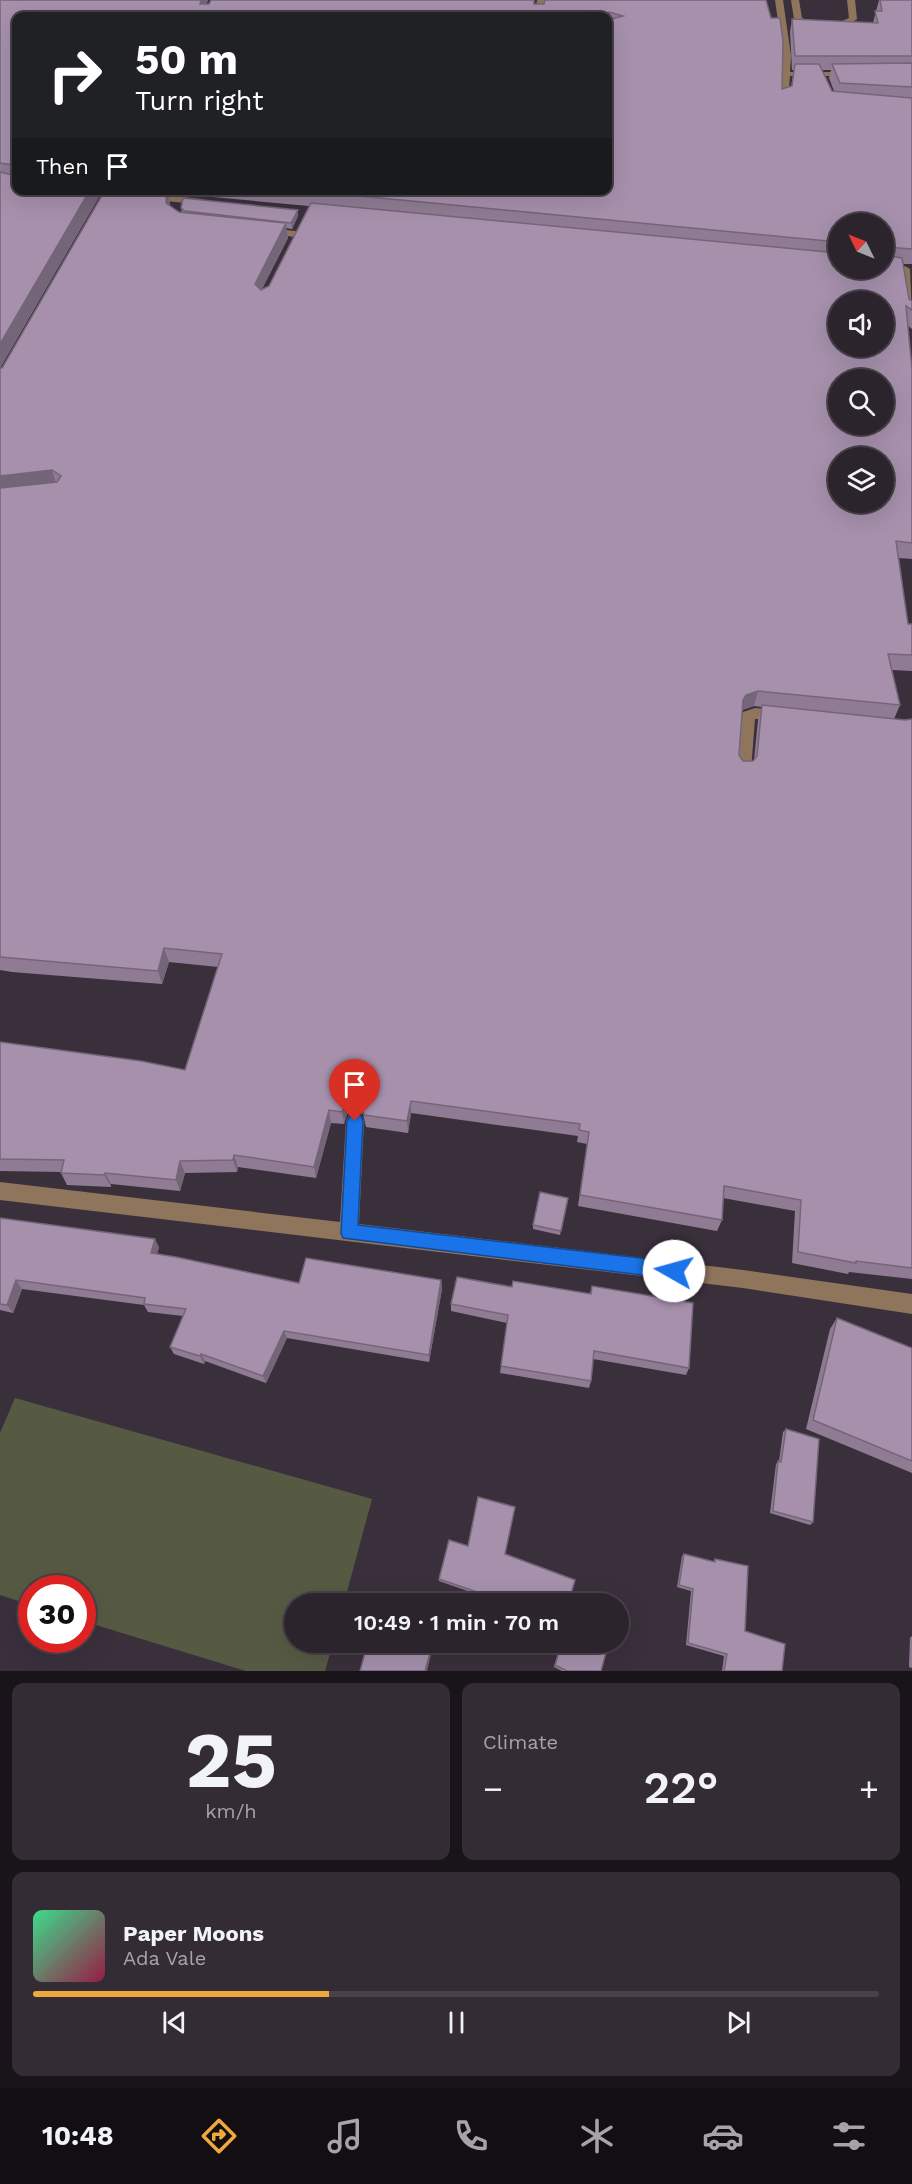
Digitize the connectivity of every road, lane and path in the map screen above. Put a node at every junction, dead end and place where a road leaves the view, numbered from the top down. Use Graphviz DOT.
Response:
graph roads {
  1 [pos="779,0"];
  2 [pos="795,0"];
  3 [pos="851,0"];
  4 [pos="786,74"];
  5 [pos="856,74"];
  6 [pos="784,99"];
  7 [pos="106,195"];
  8 [pos="143,196"];
  9 [pos="102,203"];
  10 [pos="213,204"];
  11 [pos="250,230"];
  12 [pos="295,235"];
  13 [pos="904,269"];
  14 [pos="912,314"];
  15 [pos="799,717"];
  16 [pos="744,770"];
  17 [pos="355,1121"];
  18 [pos="0,1191"];
  19 [pos="349,1233"];
  20 [pos="912,1304"];
  1 -- 4 [label="street"];
  2 -- 3 [label="street"];
  4 -- 5 [label="street"];
  4 -- 6 [label="street"];
  7 -- 9 [label="street"];
  8 -- 10 [label="street"];
  11 -- 12 [label="street"];
  13 -- 14 [label="street"];
  15 -- 16 [label="street"];
  17 -- 19 [label="street"];
  18 -- 19 [label="street"];
  19 -- 20 [label="street"];
}
